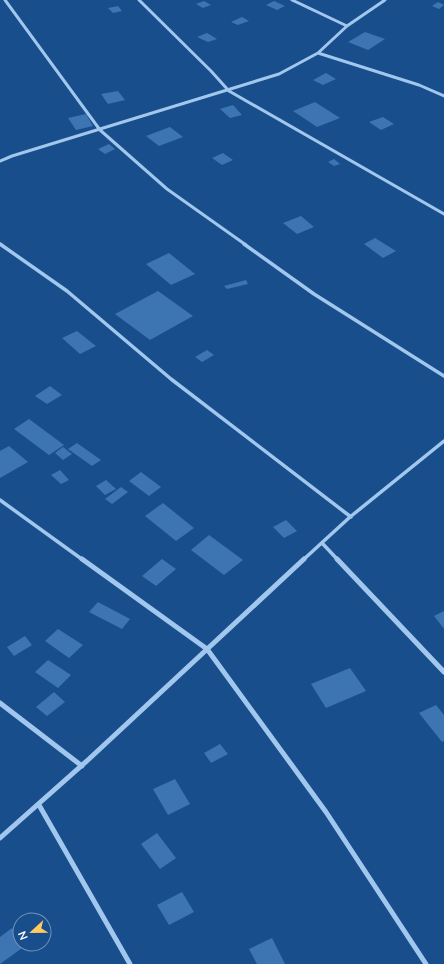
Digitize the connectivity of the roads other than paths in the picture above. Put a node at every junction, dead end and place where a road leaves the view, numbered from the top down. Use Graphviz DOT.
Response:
graph roads {
  1 [pos="5,0"];
  2 [pos="139,0"];
  3 [pos="292,0"];
  4 [pos="385,0"];
  5 [pos="348,26"];
  6 [pos="318,53"];
  7 [pos="228,91"];
  8 [pos="444,96"];
  9 [pos="100,130"];
  10 [pos="0,161"];
  11 [pos="444,214"];
  12 [pos="0,244"];
  13 [pos="444,376"];
  14 [pos="444,441"];
  15 [pos="0,500"];
  16 [pos="352,516"];
  17 [pos="322,543"];
  18 [pos="207,649"];
  19 [pos="444,672"];
  20 [pos="0,703"];
  21 [pos="82,766"];
  22 [pos="39,805"];
  23 [pos="0,838"];
  24 [pos="130,964"];
  25 [pos="426,964"];
  1 -- 9 [label="street"];
  2 -- 7 [label="street"];
  3 -- 5 [label="street"];
  4 -- 5 [label="street"];
  5 -- 6 [label="street"];
  6 -- 7 [label="street"];
  6 -- 8 [label="street"];
  7 -- 9 [label="street"];
  7 -- 11 [label="street"];
  9 -- 10 [label="street"];
  9 -- 13 [label="street"];
  12 -- 16 [label="street"];
  14 -- 16 [label="street"];
  15 -- 18 [label="street"];
  16 -- 17 [label="street"];
  17 -- 18 [label="street"];
  17 -- 19 [label="street"];
  18 -- 21 [label="street"];
  18 -- 25 [label="street"];
  20 -- 21 [label="street"];
  21 -- 22 [label="street"];
  22 -- 23 [label="street"];
  22 -- 24 [label="street"];
}
